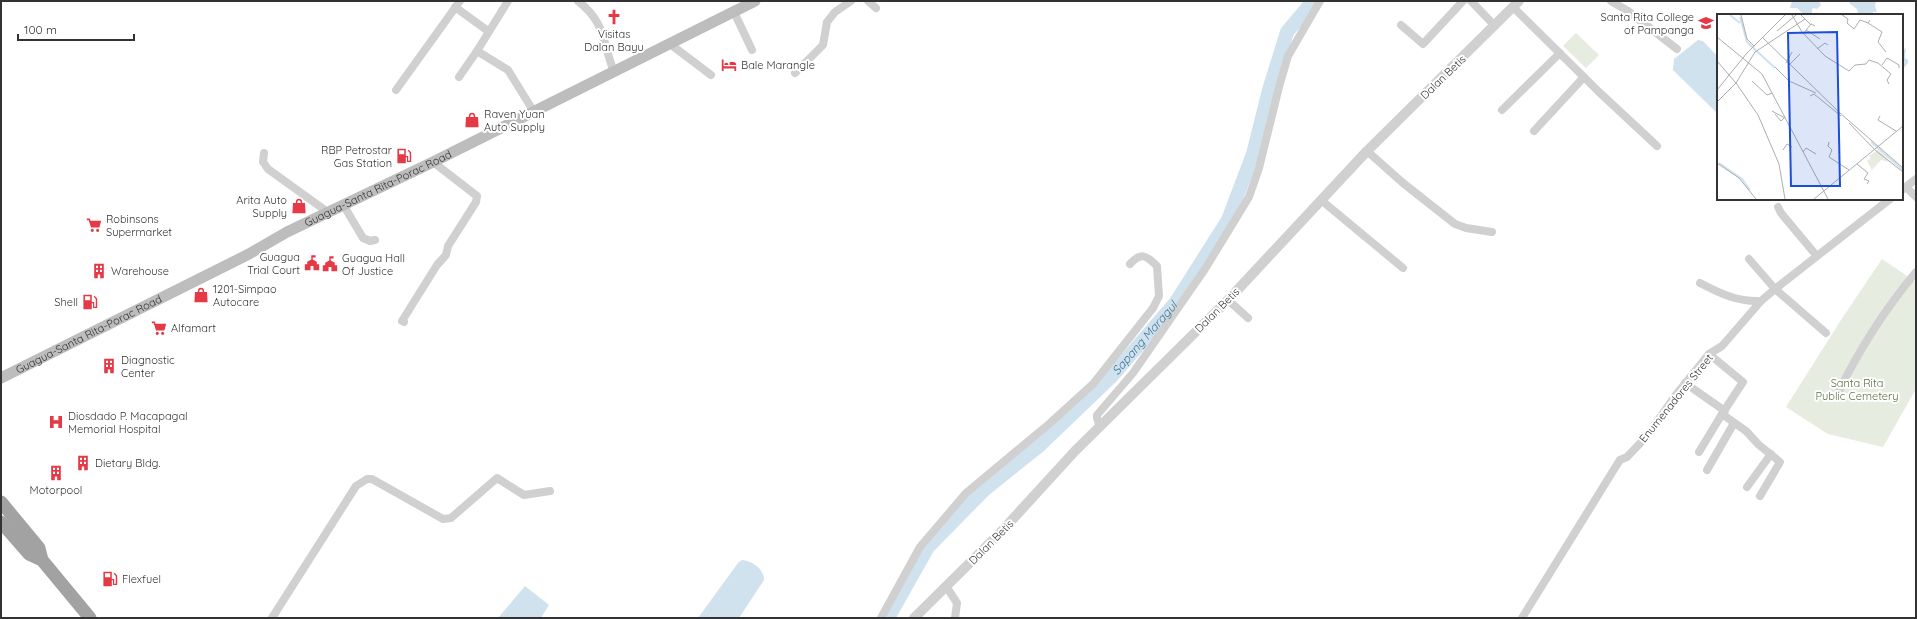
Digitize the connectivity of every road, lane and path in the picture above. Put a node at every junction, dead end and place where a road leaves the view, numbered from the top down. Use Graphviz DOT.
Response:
graph roads {
  1 [pos="508,1"];
  2 [pos="578,1"];
  3 [pos="756,1"];
  4 [pos="851,1"];
  5 [pos="868,1"];
  6 [pos="1320,1"];
  7 [pos="1463,1"];
  8 [pos="1471,1"];
  9 [pos="1611,1"];
  10 [pos="458,4"];
  11 [pos="1516,4"];
  12 [pos="876,8"];
  13 [pos="734,12"];
  14 [pos="1401,25"];
  15 [pos="1495,26"];
  16 [pos="488,31"];
  17 [pos="670,44"];
  18 [pos="1678,49"];
  19 [pos="477,50"];
  20 [pos="752,50"];
  21 [pos="1560,53"];
  22 [pos="614,72"];
  23 [pos="795,73"];
  24 [pos="711,76"];
  25 [pos="460,77"];
  26 [pos="1584,77"];
  27 [pos="396,90"];
  28 [pos="1502,110"];
  29 [pos="534,112"];
  30 [pos="1534,130"];
  31 [pos="1657,146"];
  32 [pos="1367,151"];
  33 [pos="264,153"];
  34 [pos="434,162"];
  35 [pos="1916,179"];
  36 [pos="1904,189"];
  37 [pos="1916,197"];
  38 [pos="1321,200"];
  39 [pos="1889,200"];
  40 [pos="344,206"];
  41 [pos="1778,207"];
  42 [pos="329,213"];
  43 [pos="1492,232"];
  44 [pos="375,240"];
  45 [pos="1816,255"];
  46 [pos="1749,259"];
  47 [pos="1130,264"];
  48 [pos="1403,268"];
  49 [pos="1916,272"];
  50 [pos="1700,283"];
  51 [pos="1775,289"];
  52 [pos="1228,300"];
  53 [pos="1762,300"];
  54 [pos="1248,318"];
  55 [pos="404,322"];
  56 [pos="1826,333"];
  57 [pos="1709,354"];
  58 [pos="1,378"];
  59 [pos="1685,384"];
  60 [pos="1838,393"];
  61 [pos="1723,412"];
  62 [pos="1734,423"];
  63 [pos="1100,426"];
  64 [pos="1699,452"];
  65 [pos="1771,454"];
  66 [pos="1707,470"];
  67 [pos="1747,487"];
  68 [pos="550,491"];
  69 [pos="1760,496"];
  70 [pos="1,502"];
  71 [pos="1,522"];
  72 [pos="42,560"];
  73 [pos="946,586"];
  74 [pos="90,618"];
  75 [pos="272,618"];
  76 [pos="881,618"];
  77 [pos="914,618"];
  78 [pos="955,618"];
  79 [pos="1522,618"];
  1 -- 16 [label="street"];
  2 -- 22 [label="street"];
  3 -- 13 [label="main road, Guagua-Santa Rita-Porac Road"];
  4 -- 23 [label="street"];
  5 -- 12 [label="street"];
  6 -- 63 [label="street"];
  7 -- 14 [label="street"];
  8 -- 15 [label="street"];
  9 -- 18 [label="street"];
  10 -- 16 [label="street"];
  10 -- 27 [label="street"];
  11 -- 15 [label="street, Dalan Betis"];
  11 -- 21 [label="street"];
  13 -- 17 [label="main road, Guagua-Santa Rita-Porac Road"];
  13 -- 20 [label="street"];
  15 -- 32 [label="street, Dalan Betis"];
  16 -- 19 [label="street"];
  17 -- 22 [label="main road, Guagua-Santa Rita-Porac Road"];
  17 -- 24 [label="street"];
  19 -- 25 [label="street"];
  19 -- 29 [label="street"];
  21 -- 26 [label="street"];
  21 -- 28 [label="street"];
  22 -- 29 [label="main road, Guagua-Santa Rita-Porac Road"];
  26 -- 30 [label="street"];
  26 -- 31 [label="street"];
  29 -- 34 [label="main road, Guagua-Santa Rita-Porac Road"];
  32 -- 38 [label="street, Dalan Betis"];
  32 -- 43 [label="street"];
  33 -- 42 [label="street"];
  34 -- 40 [label="main road, Guagua-Santa Rita-Porac Road"];
  34 -- 55 [label="street"];
  35 -- 36 [label="street"];
  36 -- 37 [label="street"];
  38 -- 48 [label="street"];
  38 -- 52 [label="street, Dalan Betis"];
  39 -- 45 [label="street, Enumenadores Street"];
  40 -- 42 [label="main road, Guagua-Santa Rita-Porac Road"];
  40 -- 44 [label="street"];
  41 -- 45 [label="street"];
  42 -- 58 [label="main road, Guagua-Santa Rita-Porac Road"];
  45 -- 51 [label="street, Enumenadores Street"];
  46 -- 51 [label="street"];
  47 -- 76 [label="street"];
  49 -- 60 [label="street"];
  50 -- 53 [label="street"];
  51 -- 53 [label="street, Enumenadores Street"];
  51 -- 56 [label="street"];
  52 -- 54 [label="street"];
  52 -- 63 [label="street, Dalan Betis"];
  53 -- 57 [label="street, Enumenadores Street"];
  57 -- 59 [label="street, Enumenadores Street"];
  57 -- 61 [label="street"];
  59 -- 61 [label="street"];
  59 -- 79 [label="street, Enumenadores Street"];
  61 -- 62 [label="street"];
  61 -- 64 [label="street"];
  62 -- 65 [label="street"];
  62 -- 66 [label="street"];
  63 -- 73 [label="street, Dalan Betis"];
  65 -- 67 [label="street"];
  65 -- 69 [label="street"];
  68 -- 75 [label="street"];
  70 -- 72 [label="highway"];
  71 -- 72 [label="highway"];
  72 -- 74 [label="highway"];
  73 -- 77 [label="street, Dalan Betis"];
  73 -- 78 [label="street"];
}
